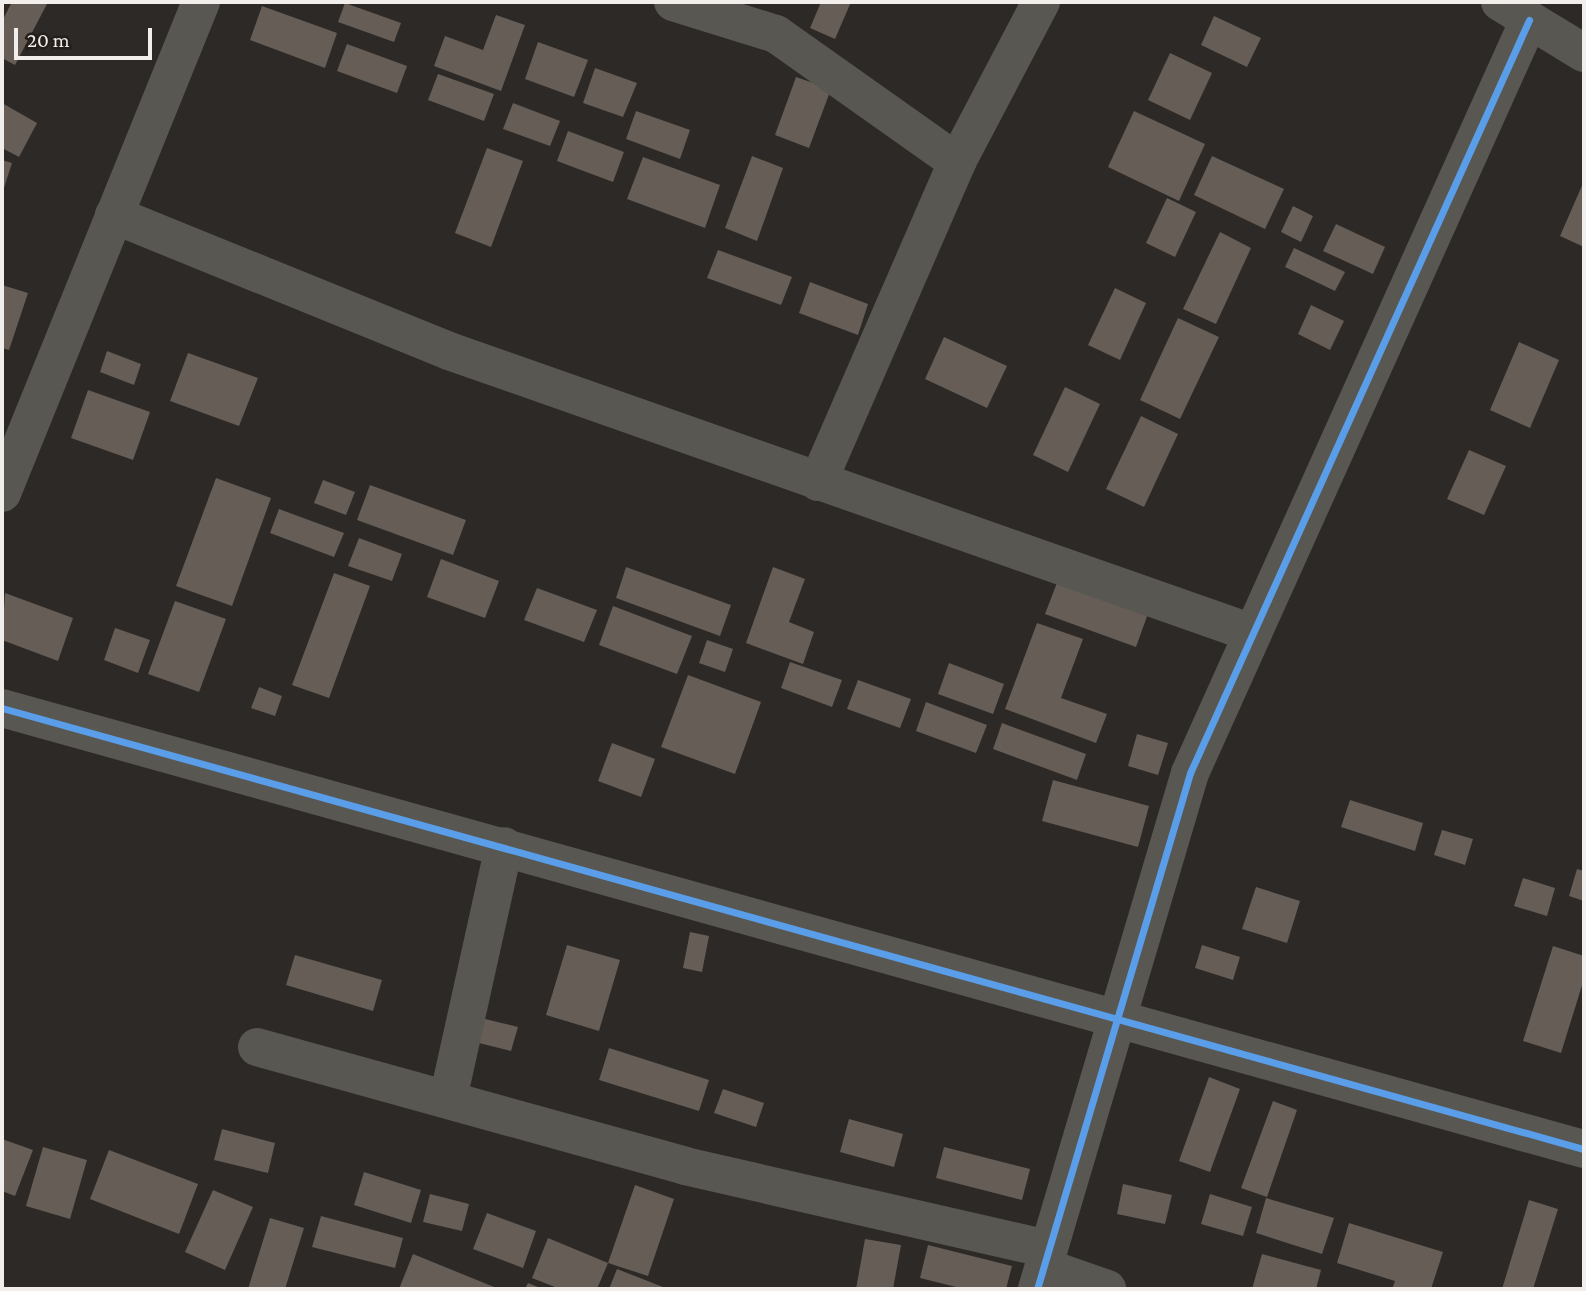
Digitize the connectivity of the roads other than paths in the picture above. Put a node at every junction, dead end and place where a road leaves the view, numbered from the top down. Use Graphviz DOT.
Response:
graph roads {
  1 [pos="201,2"];
  2 [pos="673,2"];
  3 [pos="1041,2"];
  4 [pos="1514,11"];
  5 [pos="1584,53"];
  6 [pos="957,162"];
  7 [pos="114,215"];
  8 [pos="818,482"];
  9 [pos="2,493"];
  10 [pos="1249,632"];
  11 [pos="2,708"];
  12 [pos="504,846"];
  13 [pos="1116,1019"];
  14 [pos="257,1047"];
  15 [pos="448,1098"];
  16 [pos="1584,1149"];
  17 [pos="1042,1268"];
  18 [pos="1107,1289"];
  1 -- 7 [label="street"];
  2 -- 6 [label="street"];
  3 -- 6 [label="street"];
  4 -- 5 [label="street"];
  4 -- 10 [label="street"];
  6 -- 8 [label="street"];
  7 -- 8 [label="street"];
  7 -- 9 [label="street"];
  8 -- 10 [label="street"];
  10 -- 13 [label="street"];
  11 -- 12 [label="street"];
  12 -- 13 [label="street"];
  12 -- 15 [label="street"];
  13 -- 16 [label="street"];
  13 -- 17 [label="street"];
  14 -- 15 [label="street"];
  15 -- 17 [label="street"];
  17 -- 18 [label="street"];
}
